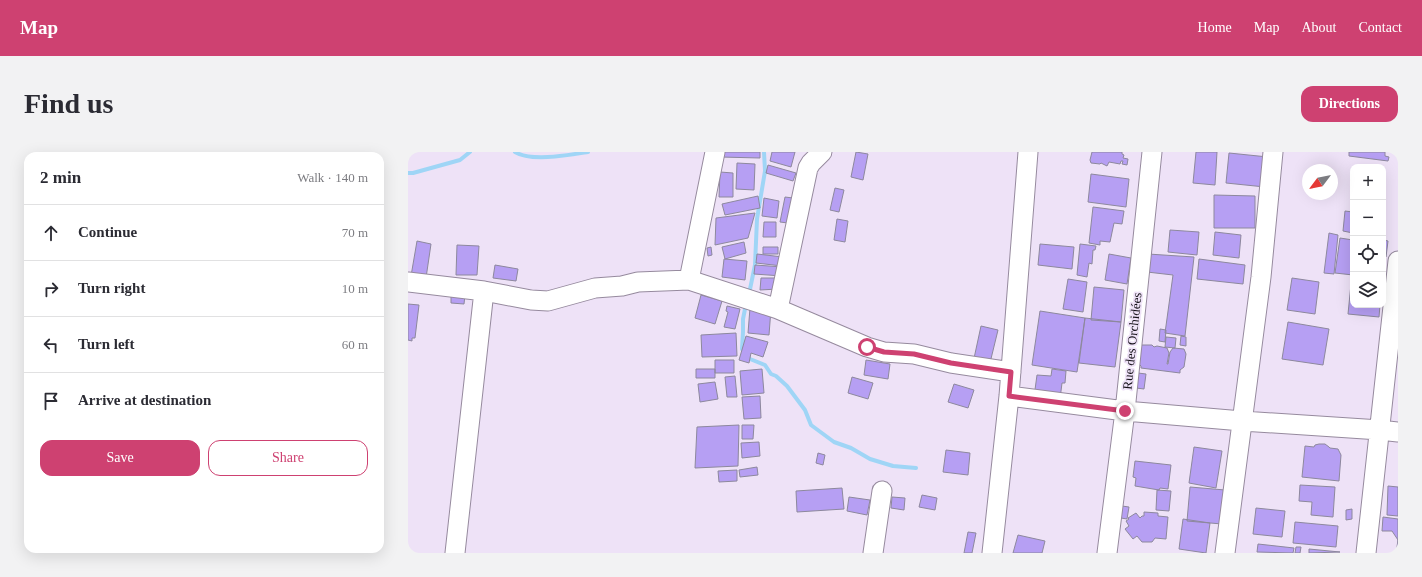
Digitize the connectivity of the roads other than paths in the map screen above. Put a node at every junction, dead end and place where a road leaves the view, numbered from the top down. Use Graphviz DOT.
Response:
graph roads {
  1 [pos="715,152"];
  2 [pos="822,152"];
  3 [pos="1028,152"];
  4 [pos="1152,152"];
  5 [pos="1272,152"];
  6 [pos="1398,261"];
  7 [pos="688,280"];
  8 [pos="408,282"];
  9 [pos="484,291"];
  10 [pos="778,309"];
  11 [pos="1011,372"];
  12 [pos="1009,396"];
  13 [pos="1125,411"];
  14 [pos="1242,421"];
  15 [pos="1389,431"];
  16 [pos="882,491"];
  17 [pos="455,553"];
  18 [pos="873,553"];
  19 [pos="992,553"];
  20 [pos="1107,553"];
  21 [pos="1225,553"];
  22 [pos="1366,553"];
  1 -- 7 [label="street"];
  2 -- 10 [label="street"];
  3 -- 11 [label="street"];
  4 -- 13 [label="street, Rue des Orchidées"];
  5 -- 14 [label="street"];
  6 -- 15 [label="street"];
  7 -- 9 [label="street"];
  7 -- 10 [label="street"];
  8 -- 9 [label="street"];
  9 -- 17 [label="street"];
  10 -- 11 [label="street"];
  11 -- 12 [label="street"];
  12 -- 13 [label="street"];
  12 -- 19 [label="street"];
  13 -- 14 [label="street"];
  13 -- 20 [label="street, Rue des Orchidées"];
  14 -- 15 [label="street"];
  14 -- 21 [label="street"];
  15 -- 22 [label="street"];
  16 -- 18 [label="street"];
}
